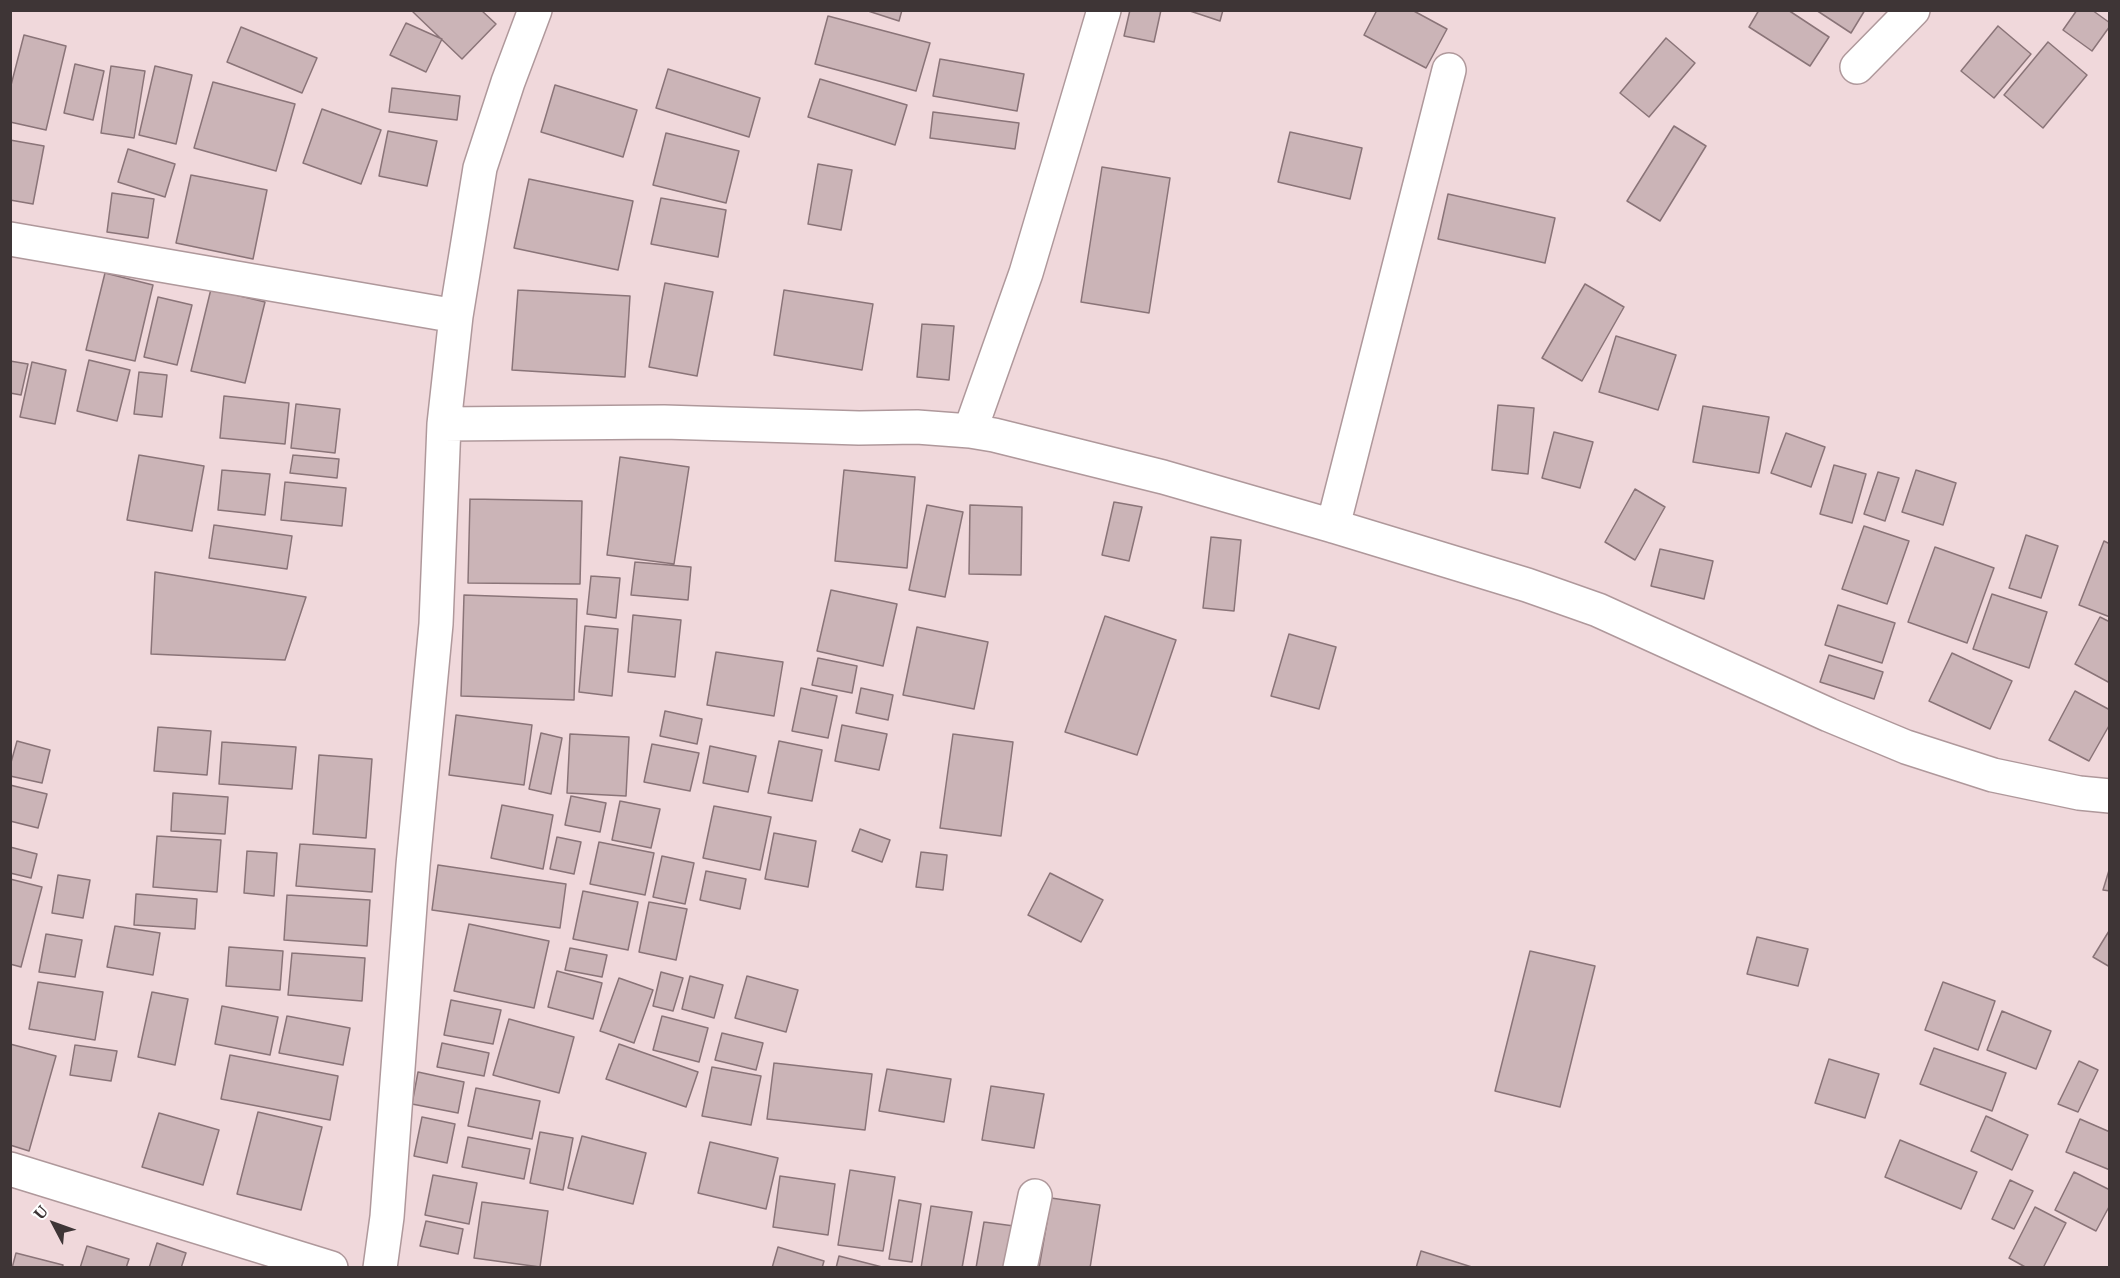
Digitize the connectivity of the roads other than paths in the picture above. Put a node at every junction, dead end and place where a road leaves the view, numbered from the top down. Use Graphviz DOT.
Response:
graph roads {
  1 [pos="535,10"];
  2 [pos="1104,10"];
  3 [pos="1913,10"];
  4 [pos="1857,67"];
  5 [pos="1449,70"];
  6 [pos="10,239"];
  7 [pos="456,316"];
  8 [pos="444,424"];
  9 [pos="970,431"];
  10 [pos="1333,526"];
  11 [pos="2109,796"];
  12 [pos="10,1169"];
  13 [pos="1035,1196"];
  14 [pos="331,1268"];
  15 [pos="380,1268"];
  16 [pos="1020,1268"];
  1 -- 7 [label="street"];
  2 -- 9 [label="street"];
  3 -- 4 [label="street"];
  5 -- 10 [label="street"];
  6 -- 7 [label="street"];
  7 -- 8 [label="street"];
  8 -- 9 [label="street"];
  8 -- 15 [label="street"];
  9 -- 10 [label="street"];
  10 -- 11 [label="street"];
  12 -- 14 [label="street"];
  13 -- 16 [label="street"];
}
